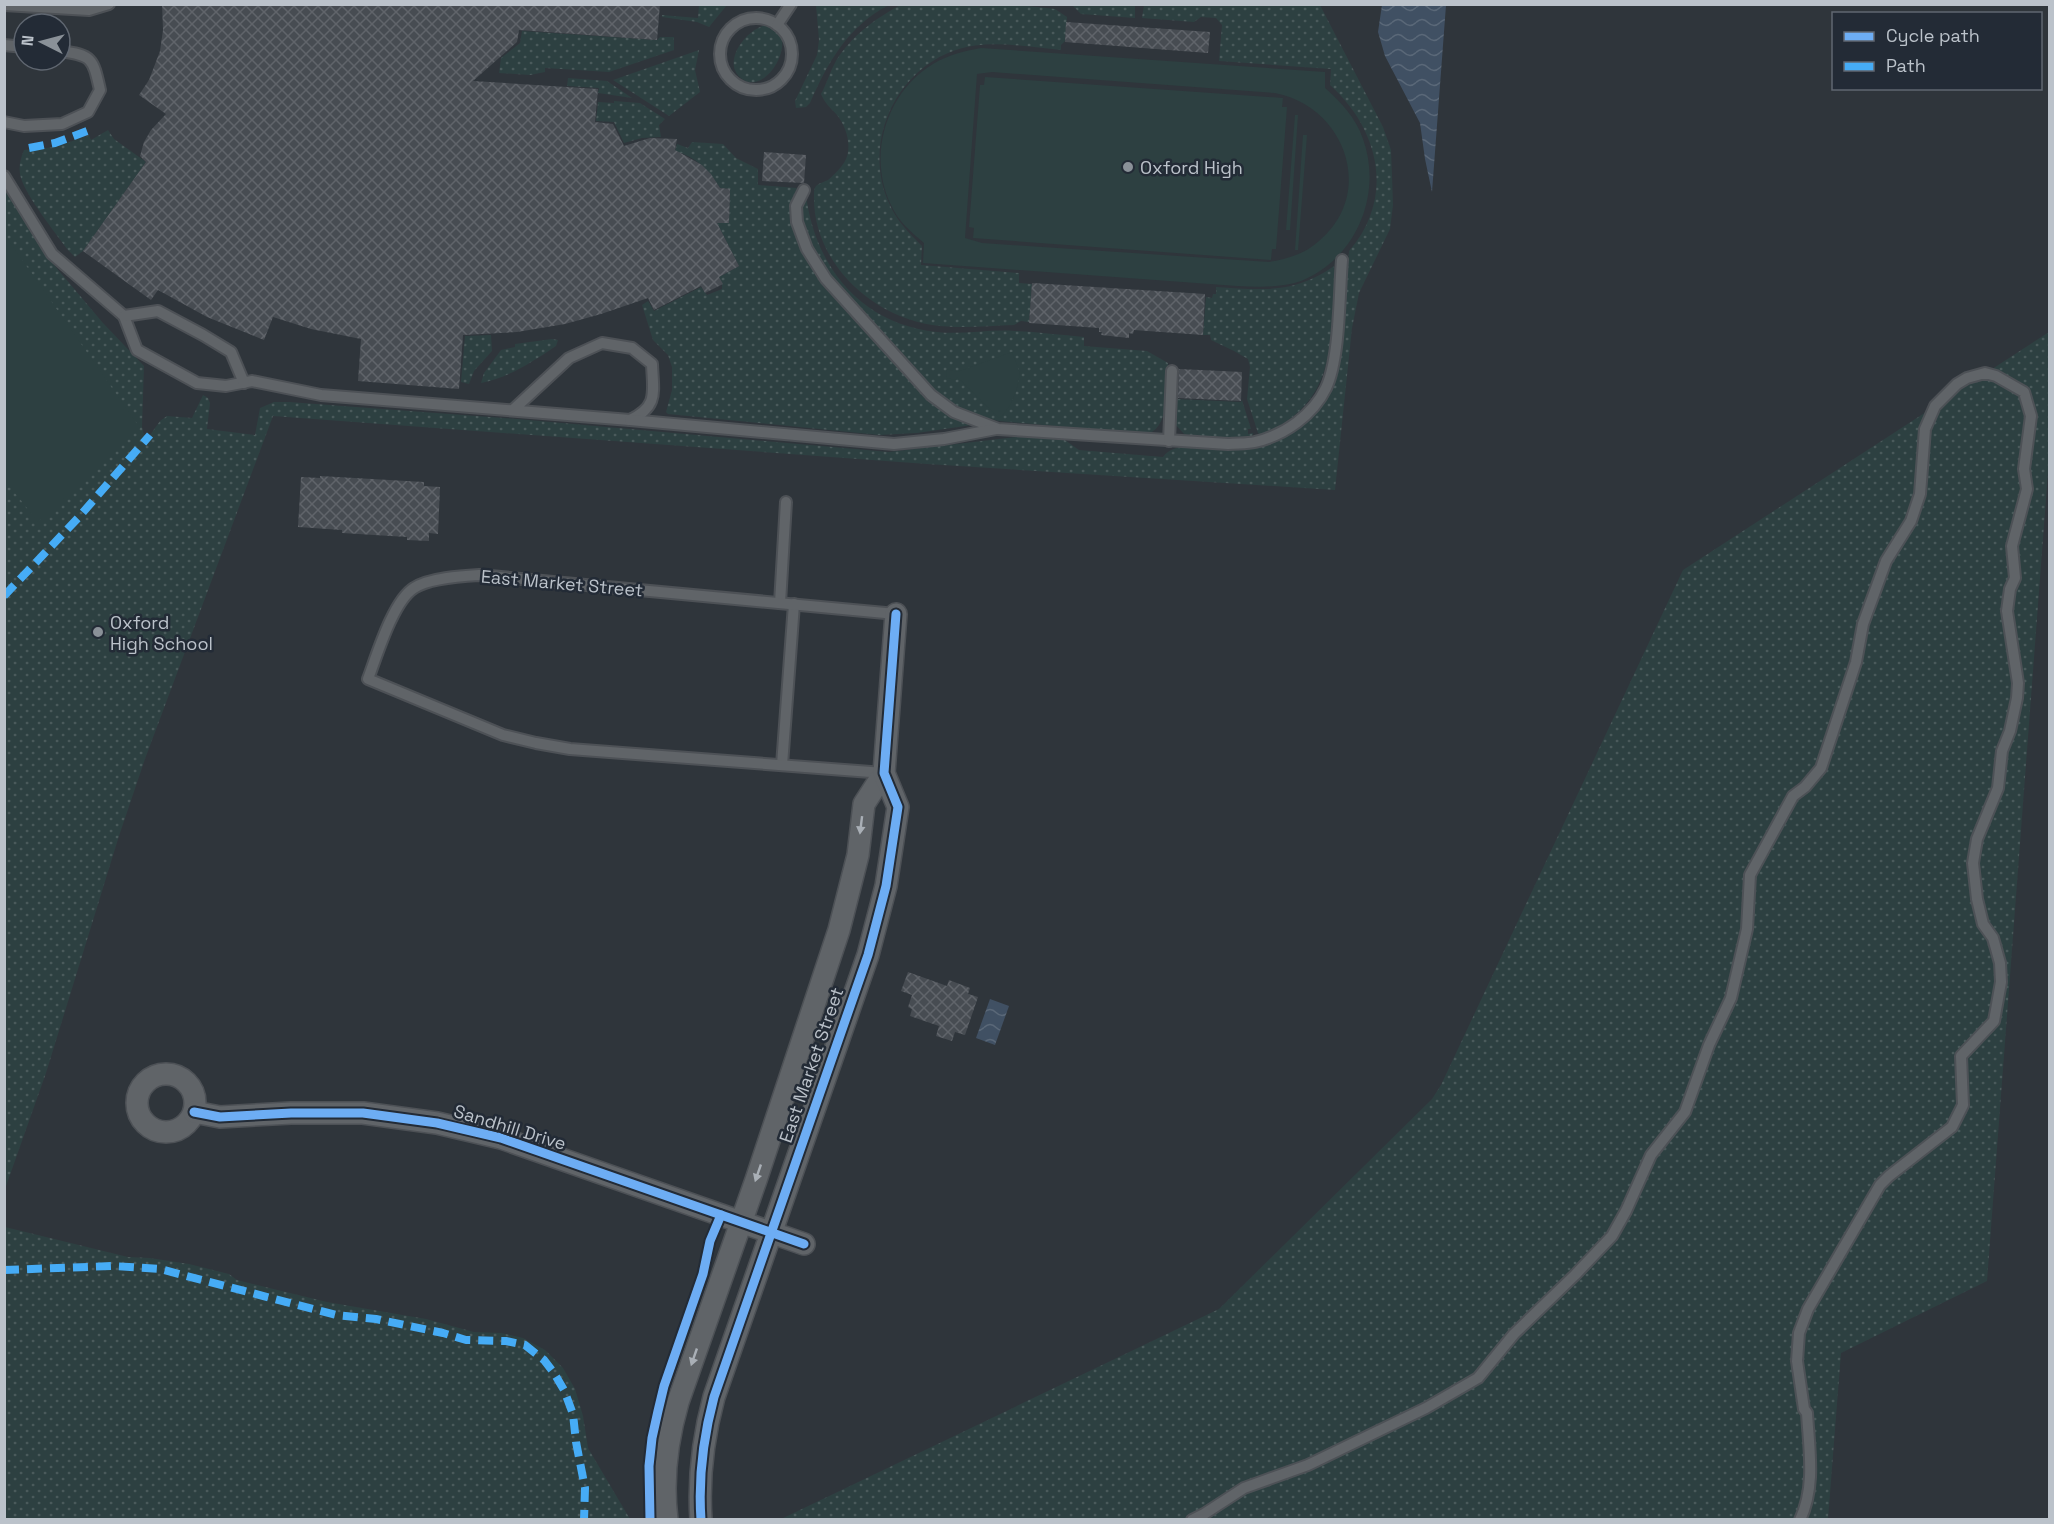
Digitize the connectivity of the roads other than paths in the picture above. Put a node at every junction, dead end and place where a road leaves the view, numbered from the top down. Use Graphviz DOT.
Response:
graph roads {
  1 [pos="109,4"];
  2 [pos="791,4"];
  3 [pos="4,5"];
  4 [pos="777,25"];
  5 [pos="72,52"];
  6 [pos="4,122"];
  7 [pos="4,176"];
  8 [pos="804,190"];
  9 [pos="1342,260"];
  10 [pos="124,316"];
  11 [pos="1173,371"];
  12 [pos="244,383"];
  13 [pos="514,410"];
  14 [pos="630,420"];
  15 [pos="998,429"];
  16 [pos="1168,441"];
  17 [pos="786,502"];
  18 [pos="780,603"];
  19 [pos="794,604"];
  20 [pos="896,614"];
  21 [pos="782,765"];
  22 [pos="884,773"];
  23 [pos="807,1029"];
  24 [pos="838,1040"];
  25 [pos="194,1112"];
  26 [pos="740,1222"];
  27 [pos="770,1232"];
  28 [pos="804,1244"];
  29 [pos="667,1520"];
  30 [pos="701,1520"];
  31 [pos="1192,1520"];
  32 [pos="1800,1520"];
  1 -- 3 [label="lane"];
  2 -- 4 [label="lane"];
  4 -- 4 [label="lane"];
  5 -- 6 [label="lane"];
  7 -- 10 [label="lane"];
  8 -- 15 [label="lane"];
  9 -- 16 [label="lane"];
  10 -- 12 [label="lane"];
  10 -- 12 [label="lane"];
  11 -- 16 [label="lane"];
  12 -- 13 [label="lane"];
  13 -- 14 [label="lane"];
  13 -- 14 [label="lane"];
  14 -- 15 [label="lane"];
  15 -- 16 [label="lane"];
  17 -- 18 [label="lane"];
  18 -- 19 [label="lane, East Market Street"];
  18 -- 21 [label="lane, East Market Street"];
  19 -- 20 [label="lane, East Market Street"];
  19 -- 21 [label="lane"];
  20 -- 22 [label="street, East Market Street"];
  21 -- 22 [label="lane, East Market Street"];
  22 -- 23 [label="street, East Market Street, one-way"];
  22 -- 24 [label="street, East Market Street"];
  23 -- 24 [label="lane"];
  23 -- 26 [label="street, East Market Street, one-way"];
  24 -- 27 [label="street, East Market Street"];
  25 -- 26 [label="street, Sandhill Drive"];
  26 -- 27 [label="street, Sandhill Drive"];
  26 -- 29 [label="street, East Market Street, one-way"];
  27 -- 28 [label="street, Sandhill Drive"];
  27 -- 30 [label="street, East Market Street"];
  31 -- 32 [label="lane"];
}
